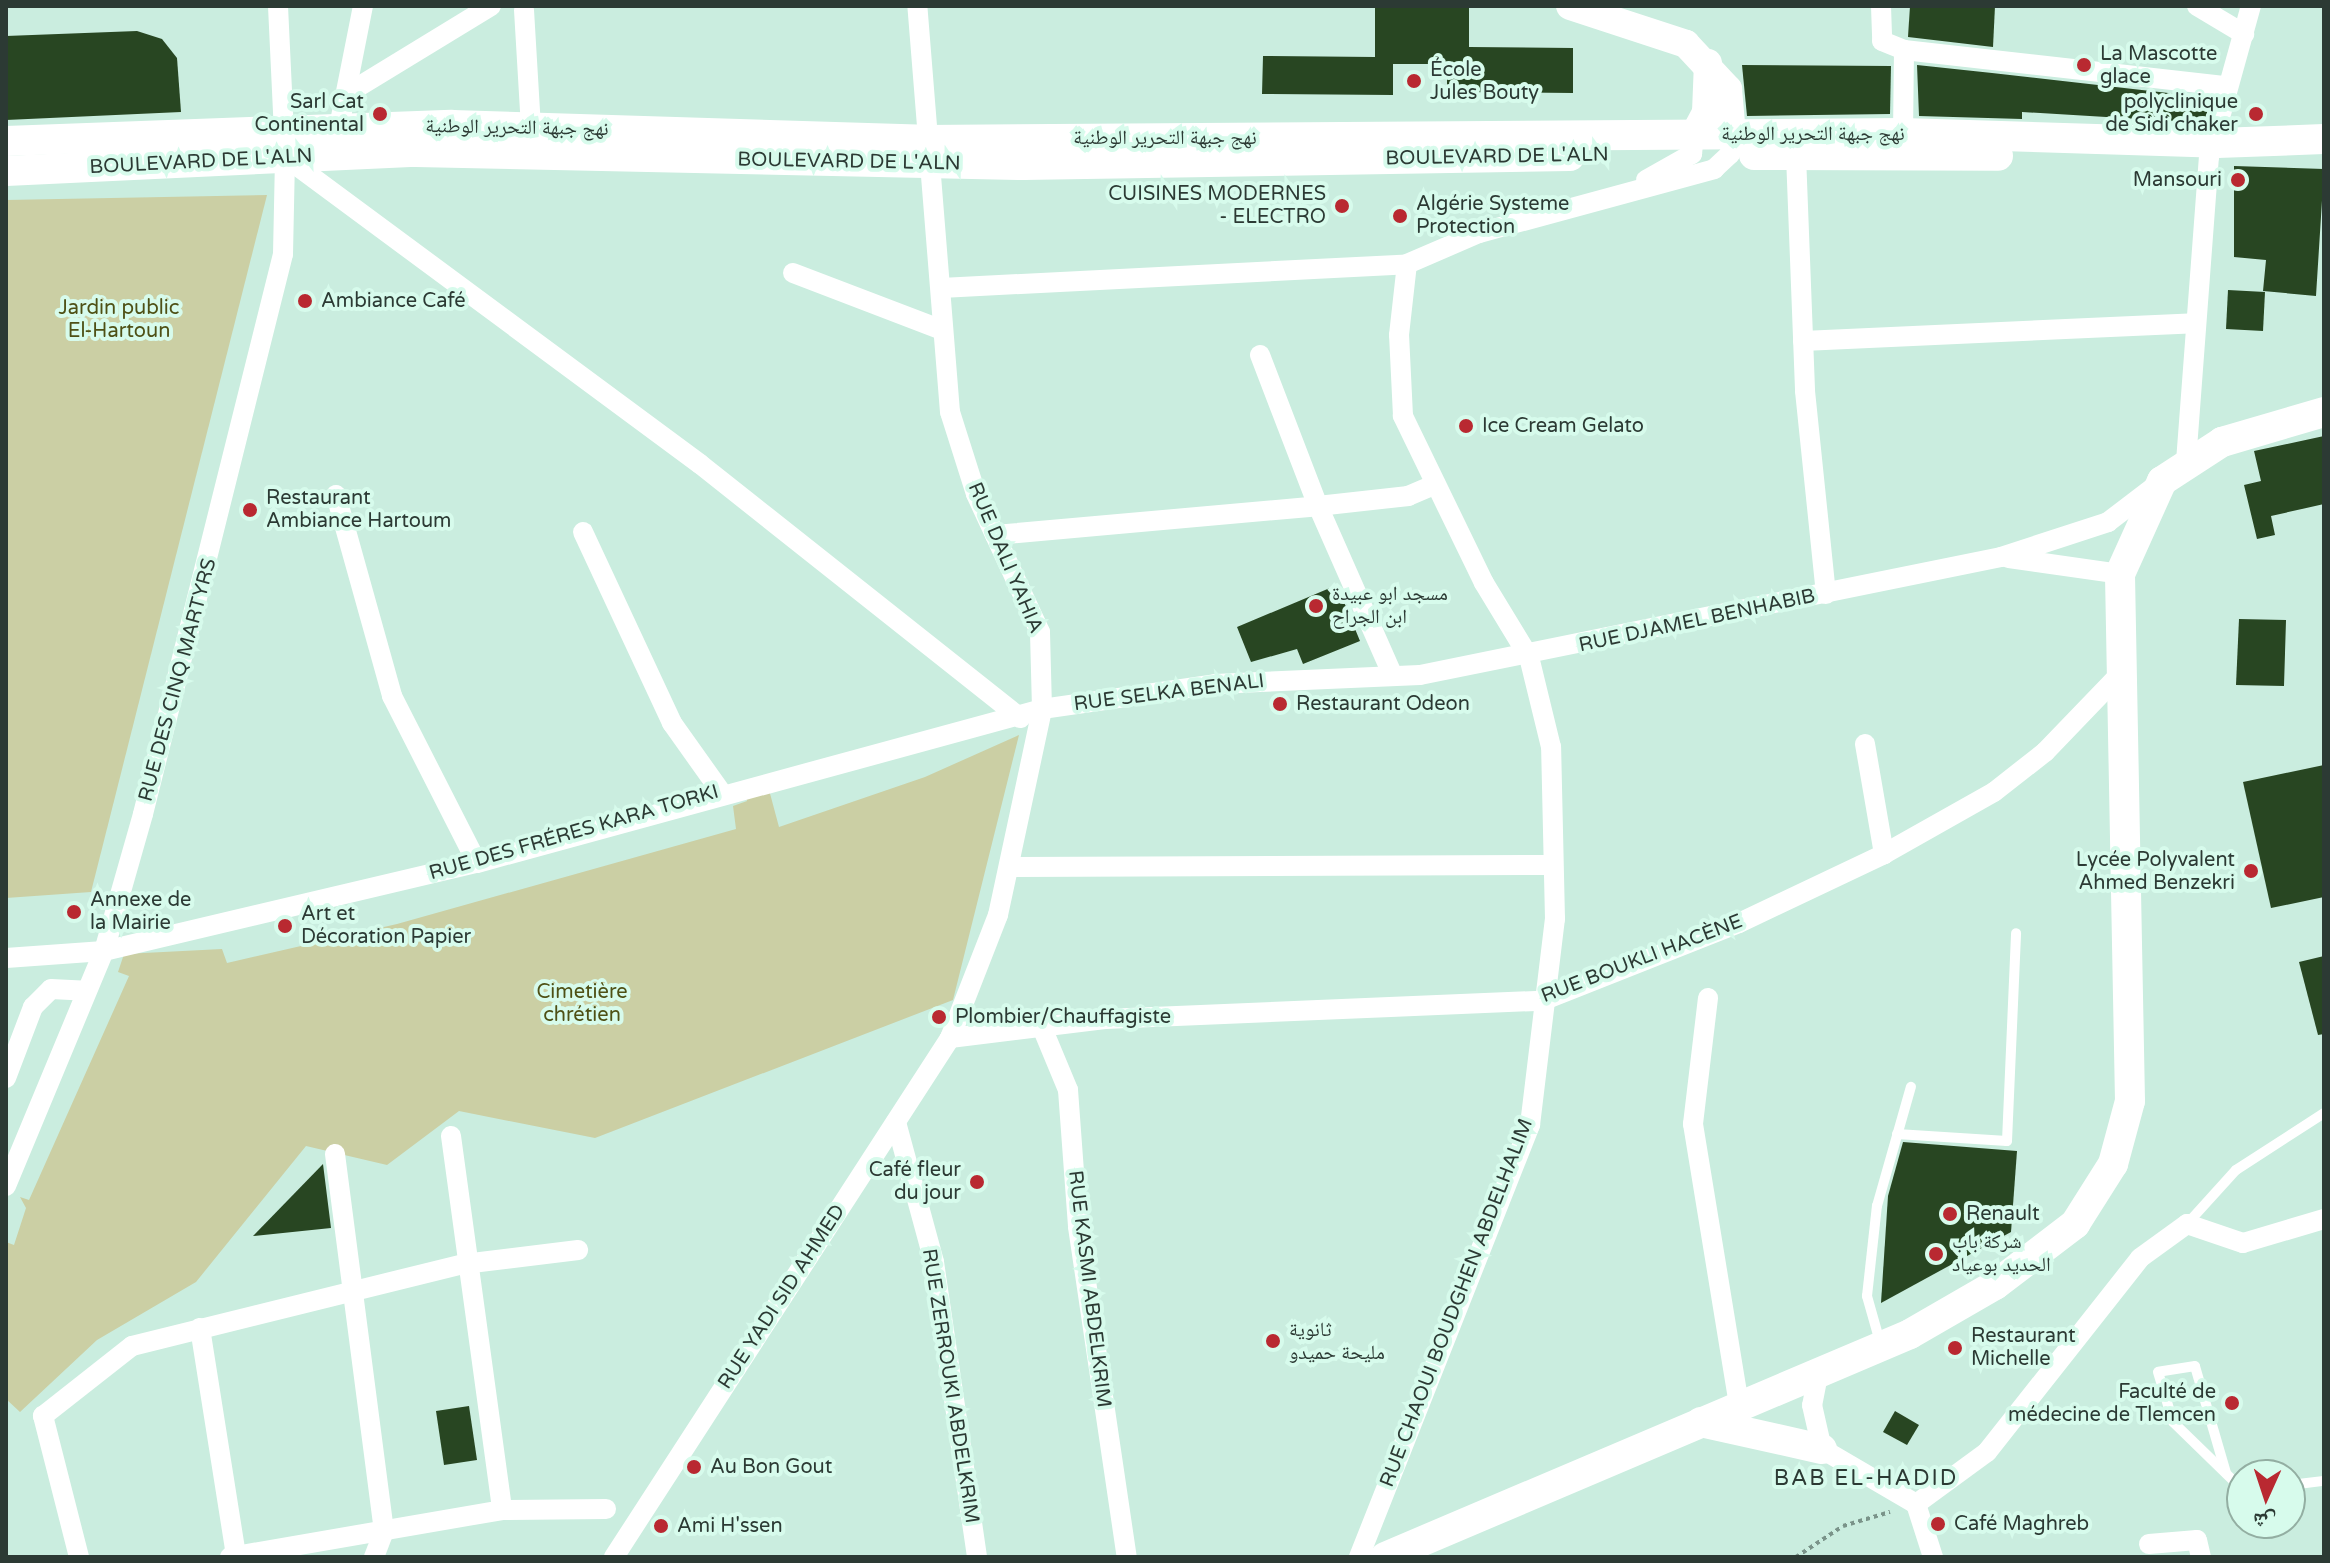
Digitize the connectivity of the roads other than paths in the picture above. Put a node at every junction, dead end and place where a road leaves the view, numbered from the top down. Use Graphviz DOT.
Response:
graph roads {
  1 [pos="278,6"];
  2 [pos="363,6"];
  3 [pos="491,6"];
  4 [pos="917,6"];
  5 [pos="1570,6"];
  6 [pos="1881,6"];
  7 [pos="2197,6"];
  8 [pos="2251,6"];
  9 [pos="524,10"];
  10 [pos="2244,34"];
  11 [pos="1904,50"];
  12 [pos="1708,63"];
  13 [pos="2226,86"];
  14 [pos="345,95"];
  15 [pos="339,127"];
  16 [pos="531,128"];
  17 [pos="1903,133"];
  18 [pos="2324,139"];
  19 [pos="6,141"];
  20 [pos="284,143"];
  21 [pos="1693,144"];
  22 [pos="1731,144"];
  23 [pos="2213,150"];
  24 [pos="930,152"];
  25 [pos="1796,155"];
  26 [pos="2324,155"];
  27 [pos="6,171"];
  28 [pos="1611,200"];
  29 [pos="1407,264"];
  30 [pos="793,273"];
  31 [pos="941,288"];
  32 [pos="2195,323"];
  33 [pos="942,330"];
  34 [pos="1803,341"];
  35 [pos="1260,355"];
  36 [pos="2324,412"];
  37 [pos="2174,471"];
  38 [pos="1436,484"];
  39 [pos="336,495"];
  40 [pos="1318,506"];
  41 [pos="583,532"];
  42 [pos="995,535"];
  43 [pos="2001,557"];
  44 [pos="2120,574"];
  45 [pos="1826,594"];
  46 [pos="1529,657"];
  47 [pos="1392,674"];
  48 [pos="2119,675"];
  49 [pos="1042,709"];
  50 [pos="1020,718"];
  51 [pos="1865,744"];
  52 [pos="721,792"];
  53 [pos="1884,854"];
  54 [pos="477,863"];
  55 [pos="1552,865"];
  56 [pos="1010,867"];
  57 [pos="2016,933"];
  58 [pos="104,951"];
  59 [pos="6,958"];
  60 [pos="86,991"];
  61 [pos="1708,998"];
  62 [pos="1542,1001"];
  63 [pos="1041,1025"];
  64 [pos="950,1038"];
  65 [pos="6,1078"];
  66 [pos="1911,1087"];
  67 [pos="2324,1113"];
  68 [pos="896,1122"];
  69 [pos="1897,1134"];
  70 [pos="451,1136"];
  71 [pos="335,1154"];
  72 [pos="6,1186"];
  73 [pos="2324,1219"];
  74 [pos="2187,1224"];
  75 [pos="578,1250"];
  76 [pos="464,1264"];
  77 [pos="351,1293"];
  78 [pos="200,1328"];
  79 [pos="1882,1347"];
  80 [pos="1818,1375"];
  81 [pos="1739,1406"];
  82 [pos="1699,1422"];
  83 [pos="1822,1449"];
  84 [pos="2226,1473"];
  85 [pos="1916,1504"];
  86 [pos="606,1509"];
  87 [pos="502,1510"];
  88 [pos="384,1531"];
  89 [pos="2149,1544"];
  90 [pos="79,1557"];
  91 [pos="233,1557"];
  92 [pos="374,1557"];
  93 [pos="614,1557"];
  94 [pos="977,1557"];
  95 [pos="1127,1557"];
  96 [pos="1359,1557"];
  97 [pos="1385,1557"];
  98 [pos="1933,1557"];
  99 [pos="2201,1557"];
  1 -- 20 [label="street, RUE DES CINQ MARTYRS"];
  2 -- 14 [label="street"];
  3 -- 14 [label="street"];
  4 -- 24 [label="street, RUE DALI YAHIA"];
  5 -- 12 [label="main road"];
  6 -- 11 [label="street"];
  7 -- 10 [label="street"];
  8 -- 10 [label="street"];
  9 -- 16 [label="street"];
  10 -- 13 [label="street"];
  11 -- 13 [label="street"];
  11 -- 17 [label="street"];
  12 -- 21 [label="main road"];
  12 -- 22 [label="main road"];
  13 -- 23 [label="street"];
  14 -- 15 [label="street"];
  15 -- 16 [label="main road, نهج جبهة التحرير الوطنية"];
  15 -- 20 [label="main road, نهج جبهة التحرير الوطنية"];
  16 -- 24 [label="main road, نهج جبهة التحرير الوطنية"];
  17 -- 22 [label="main road, نهج جبهة التحرير الوطنية"];
  17 -- 23 [label="main road, نهج جبهة التحرير الوطنية"];
  18 -- 23 [label="main road, نهج جبهة التحرير الوطنية"];
  19 -- 20 [label="main road, نهج جبهة التحرير الوطنية"];
  20 -- 24 [label="main road, BOULEVARD DE L'ALN"];
  20 -- 27 [label="main road, BOULEVARD DE L'ALN"];
  20 -- 50 [label="street"];
  20 -- 58 [label="street, RUE DES CINQ MARTYRS"];
  21 -- 22 [label="main road, نهج جبهة التحرير الوطنية"];
  21 -- 24 [label="main road, نهج جبهة التحرير الوطنية"];
  21 -- 28 [label="street"];
  22 -- 25 [label="main road, نهج جبهة التحرير الوطنية"];
  22 -- 28 [label="street"];
  23 -- 25 [label="main road, نهج جبهة التحرير الوطنية"];
  23 -- 26 [label="main road, نهج جبهة التحرير الوطنية"];
  23 -- 32 [label="street"];
  24 -- 31 [label="street, RUE DALI YAHIA"];
  25 -- 34 [label="street"];
  28 -- 29 [label="street"];
  29 -- 31 [label="street"];
  29 -- 38 [label="street, RUE CHAOUI BOUDGHEN ABDELHALIM"];
  30 -- 33 [label="street"];
  31 -- 33 [label="street, RUE DALI YAHIA"];
  32 -- 34 [label="street"];
  32 -- 37 [label="street"];
  33 -- 42 [label="street, RUE DALI YAHIA"];
  34 -- 45 [label="street"];
  35 -- 40 [label="street"];
  36 -- 37 [label="main road"];
  37 -- 43 [label="street"];
  37 -- 44 [label="main road"];
  38 -- 40 [label="street"];
  38 -- 46 [label="street, RUE CHAOUI BOUDGHEN ABDELHALIM"];
  39 -- 54 [label="street"];
  40 -- 42 [label="street"];
  40 -- 47 [label="street"];
  41 -- 52 [label="street"];
  42 -- 49 [label="street, RUE DALI YAHIA"];
  43 -- 44 [label="street"];
  43 -- 45 [label="street, RUE DJAMEL BENHABIB"];
  44 -- 48 [label="main road"];
  45 -- 46 [label="street, RUE DJAMEL BENHABIB"];
  46 -- 47 [label="street, RUE DJAMEL BENHABIB"];
  46 -- 55 [label="street, RUE CHAOUI BOUDGHEN ABDELHALIM"];
  47 -- 49 [label="street, RUE SELKA BENALI"];
  48 -- 53 [label="street, RUE BOUKLI HACÈNE"];
  48 -- 79 [label="main road"];
  49 -- 50 [label="street, RUE DES FRÉRES KARA TORKI"];
  49 -- 56 [label="street, RUE DALI YAHIA"];
  50 -- 52 [label="street, RUE DES FRÉRES KARA TORKI"];
  51 -- 53 [label="street"];
  52 -- 54 [label="street, RUE DES FRÉRES KARA TORKI"];
  53 -- 62 [label="street, RUE BOUKLI HACÈNE"];
  54 -- 58 [label="street, RUE DES FRÉRES KARA TORKI"];
  55 -- 56 [label="street"];
  55 -- 62 [label="street, RUE CHAOUI BOUDGHEN ABDELHALIM"];
  56 -- 64 [label="street, RUE DALI YAHIA"];
  57 -- 69 [label="lane"];
  58 -- 59 [label="street, RUE DES FRÉRES KARA TORKI"];
  58 -- 60 [label="street, RUE DES CINQ MARTYRS"];
  60 -- 65 [label="street"];
  60 -- 72 [label="street, RUE DES CINQ MARTYRS"];
  61 -- 81 [label="street"];
  62 -- 63 [label="street, RUE BOUKLI HACÈNE"];
  62 -- 96 [label="street, RUE CHAOUI BOUDGHEN ABDELHALIM"];
  63 -- 64 [label="street, RUE BOUKLI HACÈNE"];
  63 -- 95 [label="street, RUE KASMI ABDELKRIM"];
  64 -- 68 [label="street, RUE YADI SID AHMED"];
  66 -- 69 [label="lane"];
  67 -- 74 [label="lane"];
  68 -- 93 [label="street, RUE YADI SID AHMED"];
  68 -- 94 [label="street, RUE ZERROUKI ABDELKRIM"];
  69 -- 79 [label="lane"];
  70 -- 76 [label="street"];
  71 -- 77 [label="street"];
  73 -- 74 [label="street"];
  74 -- 85 [label="street"];
  75 -- 76 [label="street"];
  76 -- 77 [label="street"];
  76 -- 87 [label="street"];
  77 -- 78 [label="street"];
  77 -- 88 [label="street"];
  78 -- 90 [label="street"];
  78 -- 91 [label="street"];
  79 -- 80 [label="main road"];
  80 -- 81 [label="main road"];
  80 -- 83 [label="street"];
  81 -- 82 [label="main road"];
  82 -- 83 [label="main road"];
  82 -- 97 [label="main road"];
  83 -- 85 [label="street"];
  84 -- 84 [label="lane"];
  85 -- 98 [label="street"];
  86 -- 87 [label="street"];
  87 -- 88 [label="street"];
  88 -- 91 [label="street"];
  88 -- 92 [label="street"];
  89 -- 99 [label="street"];
}
